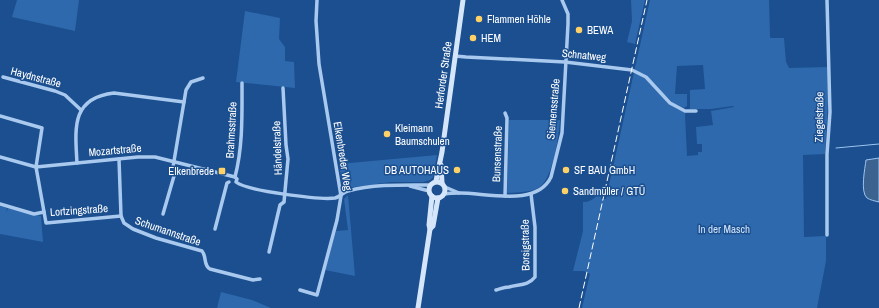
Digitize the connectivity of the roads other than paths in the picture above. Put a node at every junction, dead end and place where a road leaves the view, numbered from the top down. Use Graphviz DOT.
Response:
graph roads {
  1 [pos="317,0"];
  2 [pos="464,0"];
  3 [pos="562,0"];
  4 [pos="826,0"];
  5 [pos="455,56"];
  6 [pos="565,62"];
  7 [pos="3,77"];
  8 [pos="204,78"];
  9 [pos="242,83"];
  10 [pos="283,88"];
  11 [pos="184,102"];
  12 [pos="81,110"];
  13 [pos="696,111"];
  14 [pos="505,113"];
  15 [pos="0,116"];
  16 [pos="442,152"];
  17 [pos="0,157"];
  18 [pos="118,159"];
  19 [pos="174,162"];
  20 [pos="78,163"];
  21 [pos="36,167"];
  22 [pos="233,177"];
  23 [pos="436,181"];
  24 [pos="230,182"];
  25 [pos="236,182"];
  26 [pos="409,185"];
  27 [pos="430,185"];
  28 [pos="444,185"];
  29 [pos="458,192"];
  30 [pos="286,194"];
  31 [pos="431,194"];
  32 [pos="445,194"];
  33 [pos="531,194"];
  34 [pos="341,196"];
  35 [pos="505,196"];
  36 [pos="438,198"];
  37 [pos="0,204"];
  38 [pos="44,212"];
  39 [pos="163,214"];
  40 [pos="121,216"];
  41 [pos="215,229"];
  42 [pos="430,229"];
  43 [pos="827,235"];
  44 [pos="269,252"];
  45 [pos="260,279"];
  46 [pos="300,290"];
  47 [pos="496,290"];
  48 [pos="418,308"];
  1 -- 34 [label="street, Elkenbreder Weg"];
  2 -- 5 [label="main road, Herforder Straße"];
  3 -- 6 [label="street, Siemensstraße"];
  4 -- 43 [label="street, Ziegelstraße"];
  5 -- 6 [label="street, Schnatweg"];
  5 -- 16 [label="main road, Herforder Straße"];
  6 -- 13 [label="street, Schnatweg"];
  6 -- 33 [label="street, Siemensstraße"];
  7 -- 12 [label="street, Haydnstraße"];
  8 -- 11 [label="street"];
  9 -- 22 [label="street, Brahmsstraße"];
  10 -- 30 [label="street, Händelstraße"];
  11 -- 12 [label="street"];
  11 -- 19 [label="street"];
  12 -- 20 [label="street"];
  14 -- 35 [label="street, Bunsenstraße"];
  15 -- 21 [label="street, Lortzingstraße"];
  16 -- 23 [label="main road, Herforder Straße"];
  16 -- 28 [label="main road, Herforder Straße"];
  17 -- 21 [label="street, Mozartstraße"];
  18 -- 19 [label="street, Mozartstraße"];
  18 -- 20 [label="street, Mozartstraße"];
  18 -- 40 [label="street, Schumannstraße"];
  19 -- 22 [label="street, Mozartstraße"];
  19 -- 39 [label="street"];
  20 -- 21 [label="street, Mozartstraße"];
  21 -- 38 [label="street, Lortzingstraße"];
  22 -- 24 [label="street"];
  22 -- 25 [label="street"];
  23 -- 27 [label="main road"];
  23 -- 28 [label="main road"];
  24 -- 25 [label="street"];
  24 -- 41 [label="street"];
  25 -- 30 [label="street"];
  26 -- 27 [label="street"];
  26 -- 31 [label="street"];
  26 -- 34 [label="street"];
  27 -- 31 [label="main road"];
  28 -- 29 [label="street, Siemensstraße"];
  28 -- 32 [label="main road"];
  29 -- 32 [label="street, Siemensstraße"];
  29 -- 35 [label="street, Siemensstraße"];
  30 -- 34 [label="street"];
  30 -- 44 [label="street, Händelstraße"];
  31 -- 36 [label="main road"];
  31 -- 42 [label="main road"];
  32 -- 36 [label="main road"];
  33 -- 35 [label="street, Siemensstraße"];
  33 -- 47 [label="street, Borsigstraße"];
  34 -- 46 [label="street, Elkenbreder Weg"];
  36 -- 42 [label="main road"];
  37 -- 38 [label="street"];
  38 -- 40 [label="street, Lortzingstraße"];
  40 -- 45 [label="street, Schumannstraße"];
  42 -- 48 [label="main road"];
}
